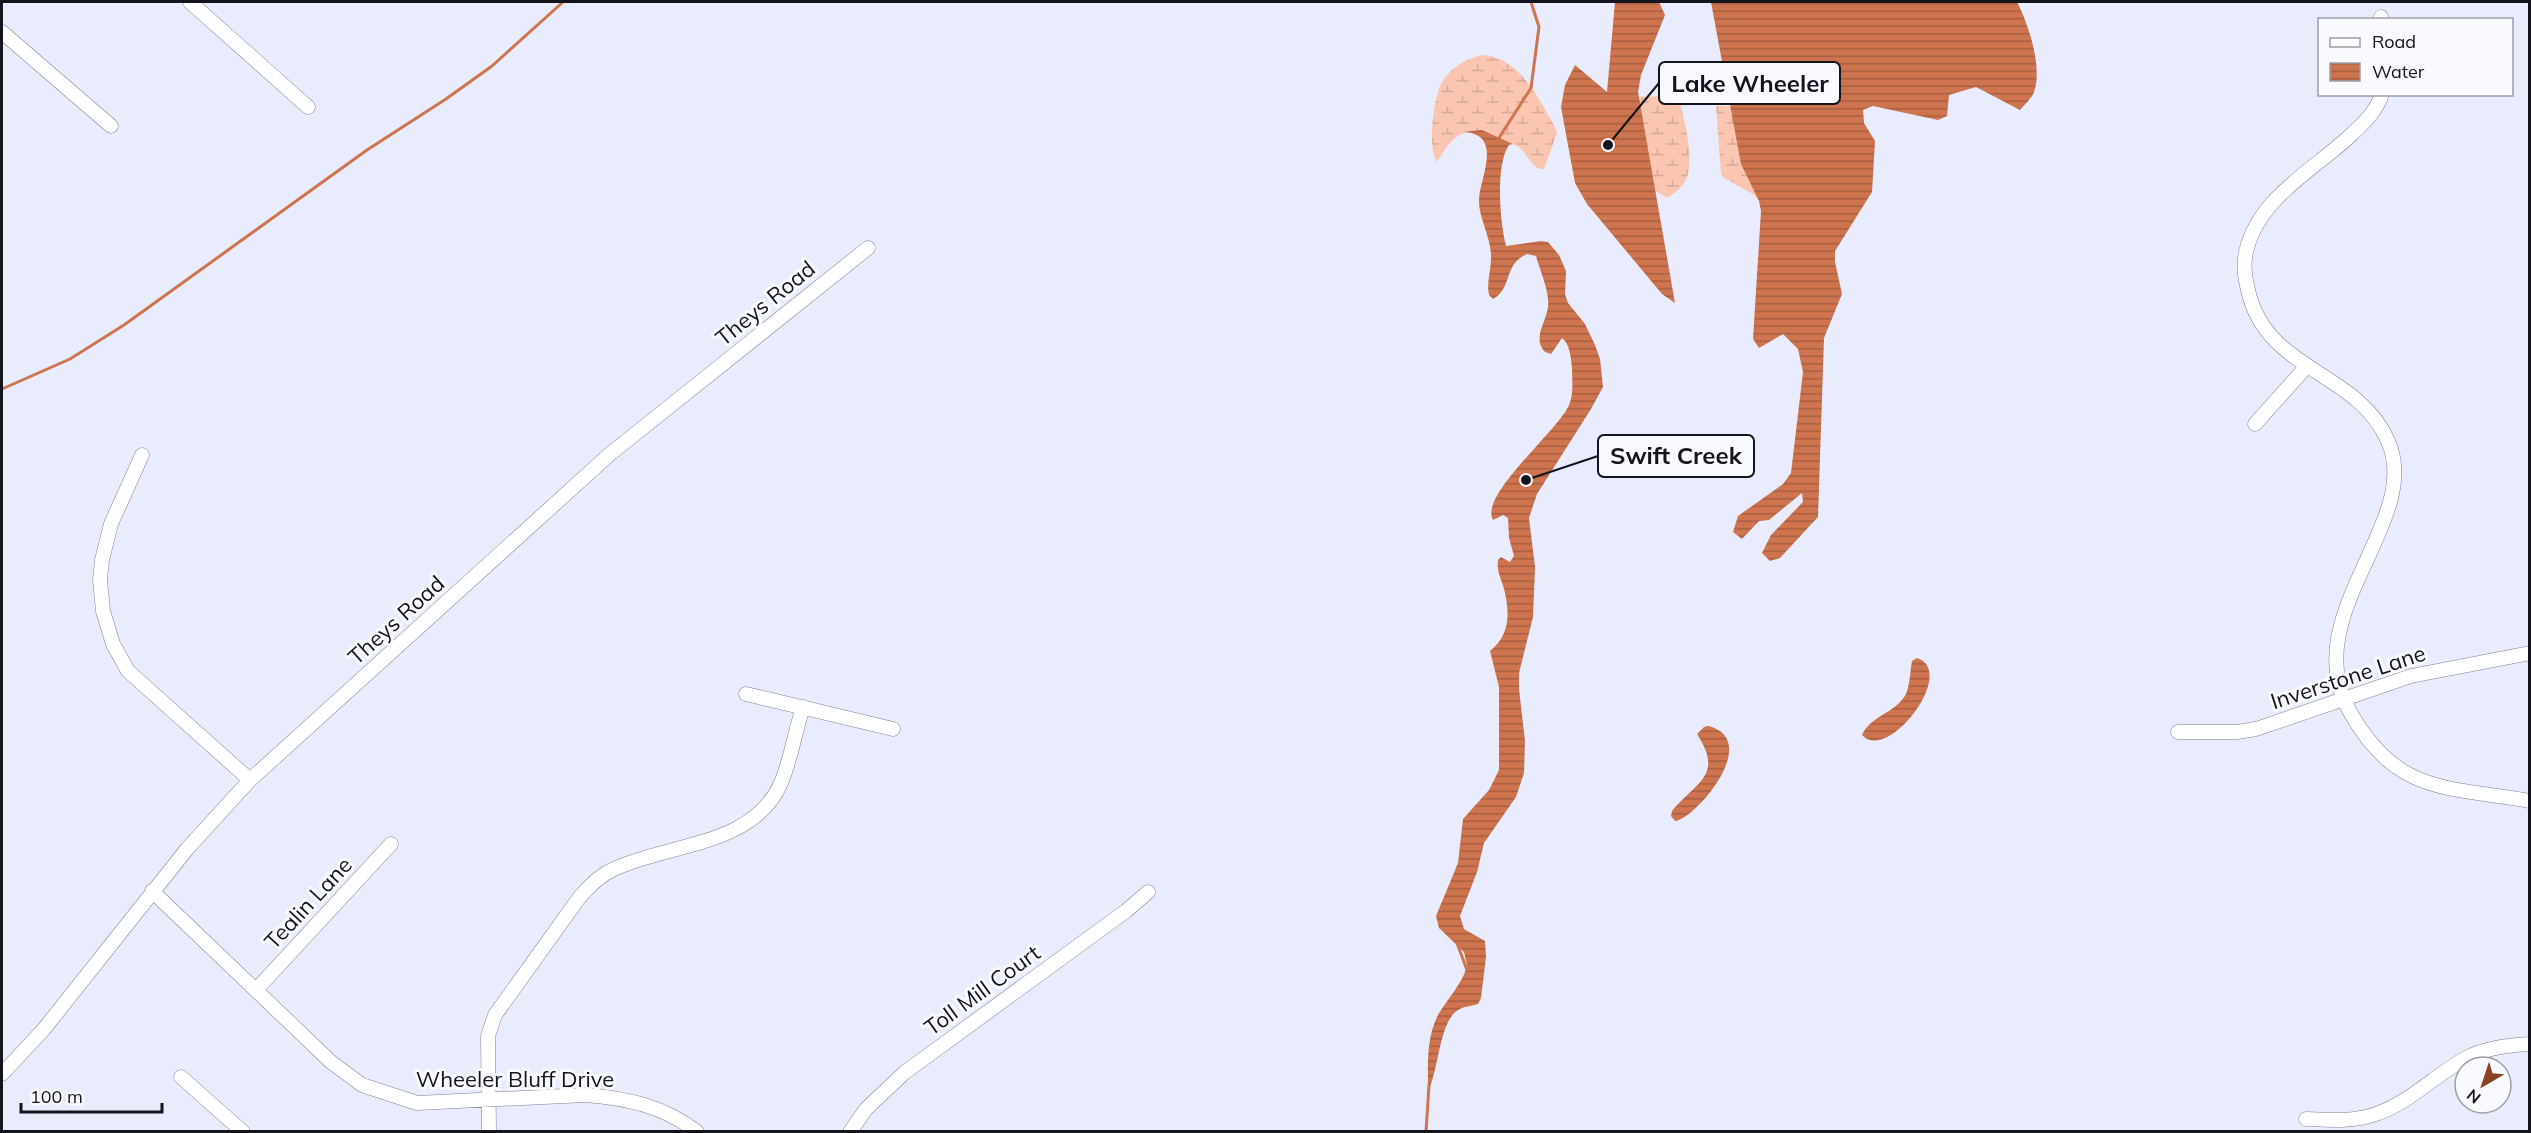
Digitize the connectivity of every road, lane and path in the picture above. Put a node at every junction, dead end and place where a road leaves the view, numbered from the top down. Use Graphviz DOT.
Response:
graph roads {
  1 [pos="189,2"];
  2 [pos="2,32"];
  3 [pos="2381,96"];
  4 [pos="308,107"];
  5 [pos="111,126"];
  6 [pos="868,248"];
  7 [pos="2307,366"];
  8 [pos="2255,424"];
  9 [pos="142,455"];
  10 [pos="2529,653"];
  11 [pos="746,694"];
  12 [pos="2342,699"];
  13 [pos="802,707"];
  14 [pos="893,729"];
  15 [pos="2178,732"];
  16 [pos="250,780"];
  17 [pos="2529,801"];
  18 [pos="391,844"];
  19 [pos="152,891"];
  20 [pos="1148,892"];
  21 [pos="256,990"];
  22 [pos="2529,1044"];
  23 [pos="2,1074"];
  24 [pos="181,1077"];
  25 [pos="490,1100"];
  26 [pos="2306,1119"];
  27 [pos="243,1131"];
  28 [pos="489,1131"];
  29 [pos="697,1131"];
  30 [pos="850,1131"];
  1 -- 4 [label="street"];
  2 -- 5 [label="street"];
  3 -- 7 [label="street"];
  6 -- 16 [label="street, Theys Road"];
  7 -- 8 [label="street"];
  7 -- 12 [label="street"];
  9 -- 16 [label="street"];
  10 -- 12 [label="street, Inverstone Lane"];
  11 -- 13 [label="street"];
  12 -- 15 [label="street, Inverstone Lane"];
  12 -- 17 [label="street"];
  13 -- 14 [label="street"];
  13 -- 25 [label="street"];
  16 -- 19 [label="street, Theys Road"];
  18 -- 21 [label="street, Tealin Lane"];
  19 -- 21 [label="street, Wheeler Bluff Drive"];
  19 -- 23 [label="street, Theys Road"];
  20 -- 30 [label="street, Toll Mill Court"];
  21 -- 25 [label="street, Wheeler Bluff Drive"];
  22 -- 26 [label="street"];
  24 -- 27 [label="street"];
  25 -- 28 [label="street"];
  25 -- 29 [label="street, Wheeler Bluff Drive"];
}
